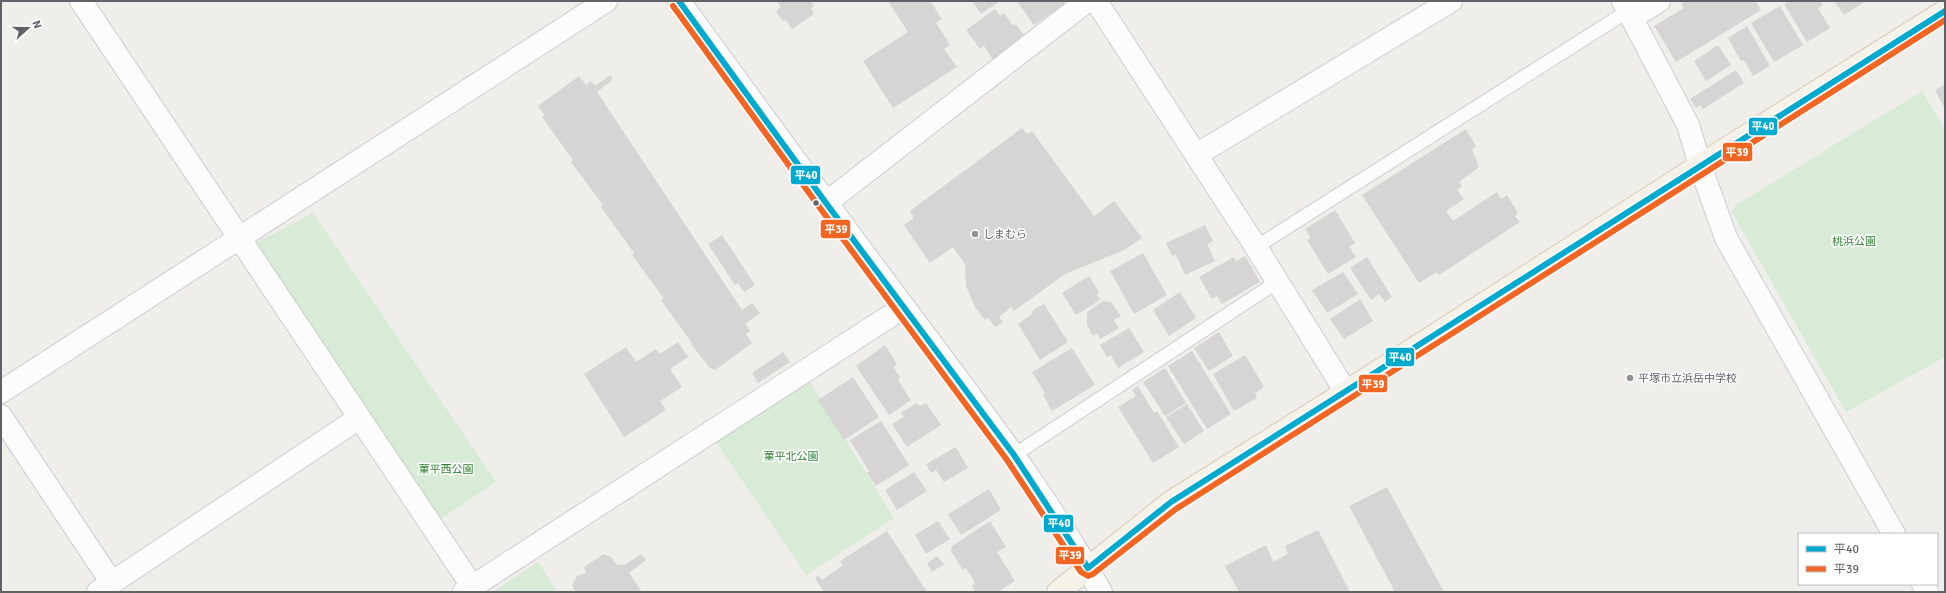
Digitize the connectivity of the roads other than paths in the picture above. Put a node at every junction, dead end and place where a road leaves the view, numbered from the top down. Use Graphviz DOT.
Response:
graph roads {
  1 [pos="81,1"];
  2 [pos="606,1"];
  3 [pos="679,1"];
  4 [pos="1087,1"];
  5 [pos="1096,1"];
  6 [pos="1451,1"];
  7 [pos="1659,1"];
  8 [pos="1628,10"];
  9 [pos="1945,11"];
  10 [pos="1196,155"];
  11 [pos="1700,165"];
  12 [pos="826,203"];
  13 [pos="238,237"];
  14 [pos="1256,247"];
  15 [pos="1277,282"];
  16 [pos="904,307"];
  17 [pos="1,392"];
  18 [pos="1346,392"];
  19 [pos="1,416"];
  20 [pos="359,418"];
  21 [pos="1014,455"];
  22 [pos="1893,533"];
  23 [pos="1088,568"];
  24 [pos="105,587"];
  25 [pos="468,589"];
  26 [pos="1058,592"];
  27 [pos="1101,592"];
  1 -- 13 [label="street"];
  2 -- 13 [label="street"];
  3 -- 12 [label="street"];
  4 -- 12 [label="street"];
  5 -- 10 [label="street"];
  6 -- 10 [label="street"];
  7 -- 8 [label="street"];
  8 -- 11 [label="street"];
  8 -- 14 [label="lane"];
  9 -- 11 [label="main road"];
  10 -- 14 [label="street"];
  11 -- 18 [label="main road"];
  11 -- 22 [label="street"];
  12 -- 16 [label="street"];
  13 -- 17 [label="street"];
  13 -- 20 [label="street"];
  14 -- 15 [label="street"];
  15 -- 18 [label="street"];
  15 -- 21 [label="lane"];
  16 -- 21 [label="street"];
  16 -- 25 [label="street"];
  18 -- 23 [label="main road"];
  19 -- 24 [label="street"];
  20 -- 24 [label="street"];
  20 -- 25 [label="street"];
  21 -- 23 [label="street"];
  23 -- 26 [label="main road"];
  23 -- 27 [label="street"];
}
